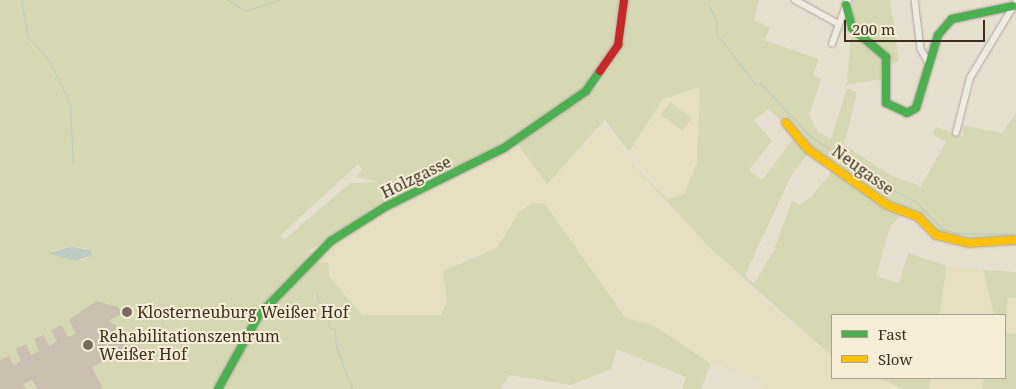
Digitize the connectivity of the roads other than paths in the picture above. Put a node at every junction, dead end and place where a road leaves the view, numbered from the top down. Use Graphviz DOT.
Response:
graph roads {
  1 [pos="624,0"];
  2 [pos="795,0"];
  3 [pos="915,0"];
  4 [pos="847,2"];
  5 [pos="1014,4"];
  6 [pos="839,24"];
  7 [pos="832,44"];
  8 [pos="928,60"];
  9 [pos="786,123"];
  10 [pos="956,133"];
  11 [pos="1016,240"];
  12 [pos="218,389"];
  1 -- 12 [label="street, Holzgasse"];
  2 -- 6 [label="street"];
  3 -- 8 [label="street"];
  4 -- 6 [label="street"];
  4 -- 8 [label="street"];
  5 -- 8 [label="street"];
  5 -- 10 [label="street"];
  6 -- 7 [label="street"];
  9 -- 11 [label="street, Neugasse"];
}
